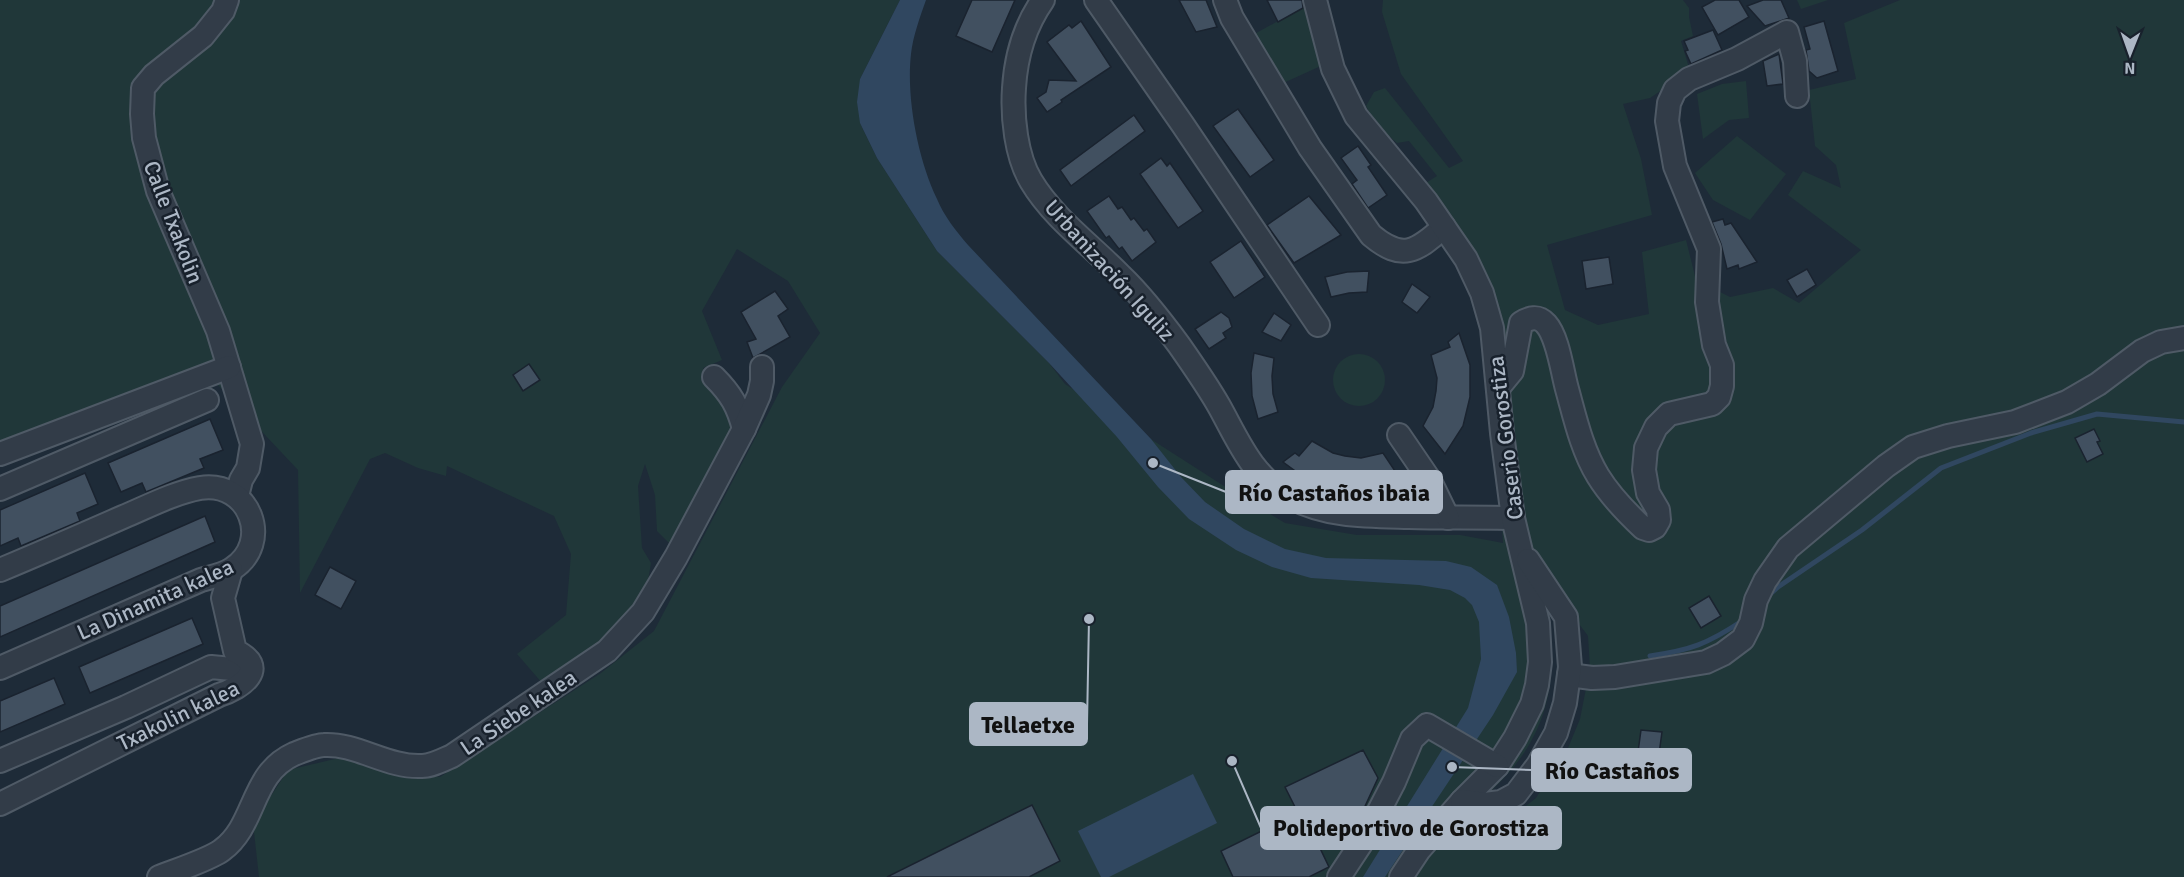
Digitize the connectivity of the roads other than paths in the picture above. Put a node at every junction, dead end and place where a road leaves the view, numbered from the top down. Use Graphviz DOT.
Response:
graph roads {
  1 [pos="227,0"];
  2 [pos="1044,0"];
  3 [pos="1096,0"];
  4 [pos="1225,0"];
  5 [pos="1315,0"];
  6 [pos="1797,96"];
  7 [pos="1444,227"];
  8 [pos="1318,325"];
  9 [pos="2184,338"];
  10 [pos="762,367"];
  11 [pos="229,368"];
  12 [pos="714,377"];
  13 [pos="1498,388"];
  14 [pos="207,400"];
  15 [pos="78,425"];
  16 [pos="744,429"];
  17 [pos="1399,435"];
  18 [pos="89,450"];
  19 [pos="0,454"];
  20 [pos="0,489"];
  21 [pos="237,496"];
  22 [pos="1448,518"];
  23 [pos="1513,518"];
  24 [pos="1520,548"];
  25 [pos="0,570"];
  26 [pos="231,570"];
  27 [pos="1566,617"];
  28 [pos="1538,624"];
  29 [pos="0,668"];
  30 [pos="232,669"];
  31 [pos="1569,675"];
  32 [pos="0,761"];
  33 [pos="1497,766"];
  34 [pos="1462,801"];
  35 [pos="0,804"];
  36 [pos="159,877"];
  37 [pos="1339,877"];
  38 [pos="1401,877"];
  1 -- 11 [label="street, Calle Txakolin"];
  2 -- 22 [label="street, Urbanización Iguliz"];
  3 -- 8 [label="street"];
  4 -- 7 [label="street"];
  5 -- 7 [label="street, Caserio Gorostiza"];
  6 -- 13 [label="street"];
  7 -- 13 [label="street, Caserio Gorostiza"];
  9 -- 31 [label="street"];
  10 -- 16 [label="street, La Siebe kalea"];
  11 -- 15 [label="street"];
  11 -- 21 [label="street"];
  12 -- 16 [label="street"];
  13 -- 23 [label="street, Caserio Gorostiza"];
  14 -- 18 [label="street"];
  15 -- 18 [label="street"];
  15 -- 19 [label="street"];
  16 -- 36 [label="street, La Siebe kalea"];
  17 -- 22 [label="street"];
  18 -- 20 [label="street"];
  21 -- 25 [label="street"];
  21 -- 26 [label="street, La Dinamita kalea"];
  22 -- 23 [label="street, Urbanización Iguliz"];
  23 -- 24 [label="street, Caserio Gorostiza"];
  24 -- 27 [label="street"];
  24 -- 28 [label="street, Caserio Gorostiza"];
  26 -- 29 [label="street, La Dinamita kalea"];
  26 -- 35 [label="street, Txakolin kalea"];
  27 -- 28 [label="street"];
  27 -- 31 [label="street"];
  28 -- 33 [label="street, Caserio Gorostiza"];
  30 -- 32 [label="street"];
  31 -- 34 [label="street"];
  33 -- 34 [label="street, Caserio Gorostiza"];
  33 -- 37 [label="street"];
  34 -- 38 [label="street, Caserio Gorostiza"];
}
